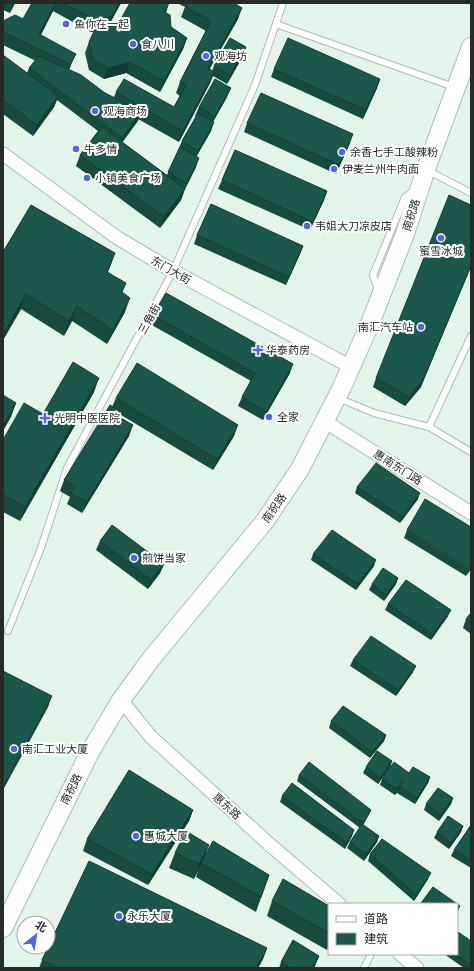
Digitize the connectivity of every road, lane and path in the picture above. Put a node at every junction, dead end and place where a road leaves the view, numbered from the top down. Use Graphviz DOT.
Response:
graph roads {
  1 [pos="283,3"];
  2 [pos="276,24"];
  3 [pos="471,47"];
  4 [pos="456,88"];
  5 [pos="3,154"];
  6 [pos="424,177"];
  7 [pos="471,193"];
  8 [pos="173,271"];
  9 [pos="471,336"];
  10 [pos="351,367"];
  11 [pos="337,398"];
  12 [pos="324,421"];
  13 [pos="428,427"];
  14 [pos="471,452"];
  15 [pos="471,512"];
  16 [pos="8,631"];
  17 [pos="121,700"];
  18 [pos="338,903"];
  19 [pos="3,928"];
  20 [pos="370,955"];
  21 [pos="401,955"];
  22 [pos="364,968"];
  23 [pos="417,968"];
  1 -- 2 [label="lane, 三角街"];
  2 -- 4 [label="lane"];
  2 -- 8 [label="lane, 三角街"];
  3 -- 4 [label="main road, 南祝路"];
  4 -- 6 [label="main road, 南祝路"];
  5 -- 8 [label="street, 东门大街"];
  6 -- 7 [label="lane"];
  6 -- 10 [label="main road, 南祝路"];
  8 -- 10 [label="street, 东门大街"];
  8 -- 16 [label="lane, 三角街"];
  9 -- 13 [label="lane"];
  10 -- 11 [label="main road, 南祝路"];
  11 -- 12 [label="main road, 南祝路"];
  11 -- 13 [label="lane"];
  12 -- 15 [label="street, 惠南东门路"];
  12 -- 17 [label="main road, 南祝路"];
  13 -- 14 [label="lane"];
  17 -- 18 [label="street, 惠东路"];
  17 -- 19 [label="main road, 南祝路"];
  20 -- 22 [label="lane"];
  21 -- 23 [label="street"];
}
